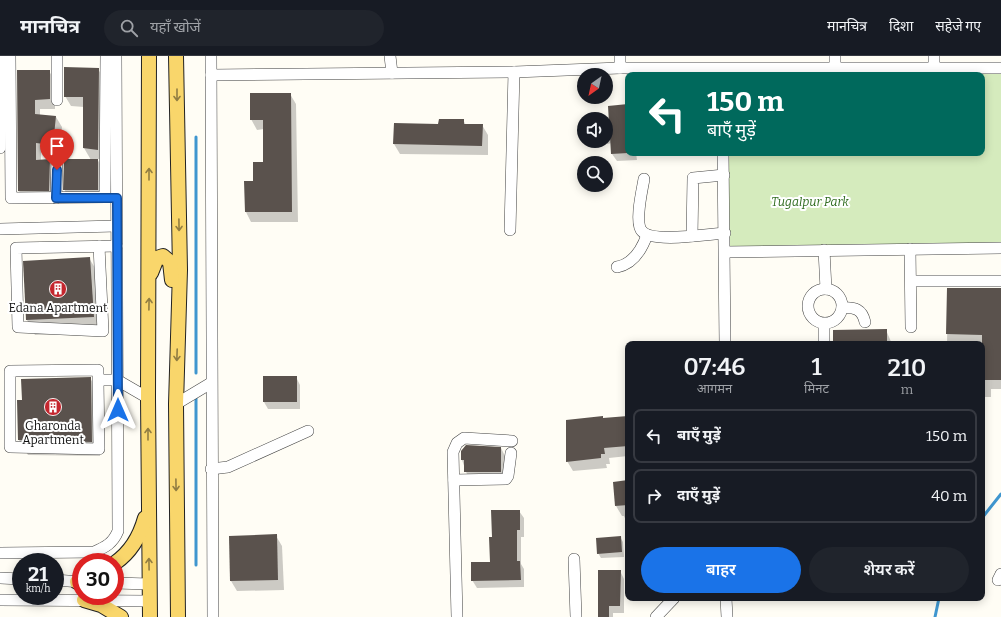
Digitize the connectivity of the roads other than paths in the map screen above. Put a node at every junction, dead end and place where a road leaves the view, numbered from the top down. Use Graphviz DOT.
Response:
graph roads {
  1 [pos="2,56"];
  2 [pos="10,56"];
  3 [pos="57,56"];
  4 [pos="106,56"];
  5 [pos="116,56"];
  6 [pos="149,56"];
  7 [pos="176,56"];
  8 [pos="211,56"];
  9 [pos="390,56"];
  10 [pos="620,56"];
  11 [pos="835,56"];
  12 [pos="934,56"];
  13 [pos="620,68"];
  14 [pos="835,68"];
  15 [pos="934,68"];
  16 [pos="1001,68"];
  17 [pos="721,71"];
  18 [pos="514,72"];
  19 [pos="392,73"];
  20 [pos="211,75"];
  21 [pos="57,100"];
  22 [pos="0,144"];
  23 [pos="0,148"];
  24 [pos="57,156"];
  25 [pos="723,156"];
  26 [pos="724,175"];
  27 [pos="644,179"];
  28 [pos="56,198"];
  29 [pos="105,198"];
  30 [pos="117,198"];
  31 [pos="116,226"];
  32 [pos="0,229"];
  33 [pos="510,230"];
  34 [pos="725,233"];
  35 [pos="646,235"];
  36 [pos="692,236"];
  37 [pos="99,246"];
  38 [pos="117,246"];
  39 [pos="1001,248"];
  40 [pos="824,250"];
  41 [pos="910,250"];
  42 [pos="725,252"];
  43 [pos="617,267"];
  44 [pos="149,277"];
  45 [pos="911,281"];
  46 [pos="1001,282"];
  47 [pos="826,289"];
  48 [pos="179,298"];
  49 [pos="842,308"];
  50 [pos="865,322"];
  51 [pos="824,324"];
  52 [pos="911,327"];
  53 [pos="725,341"];
  54 [pos="824,341"];
  55 [pos="98,380"];
  56 [pos="118,380"];
  57 [pos="211,383"];
  58 [pos="148,398"];
  59 [pos="176,404"];
  60 [pos="308,431"];
  61 [pos="512,441"];
  62 [pos="510,453"];
  63 [pos="212,469"];
  64 [pos="454,480"];
  65 [pos="148,505"];
  66 [pos="0,553"];
  67 [pos="124,556"];
  68 [pos="574,559"];
  69 [pos="0,578"];
  70 [pos="12,579"];
  71 [pos="124,583"];
  72 [pos="149,584"];
  73 [pos="0,600"];
  74 [pos="72,600"];
  75 [pos="124,601"];
  76 [pos="149,601"];
  77 [pos="671,601"];
  78 [pos="726,601"];
  79 [pos="101,605"];
  80 [pos="121,617"];
  81 [pos="150,617"];
  82 [pos="178,617"];
  83 [pos="213,617"];
  84 [pos="457,617"];
  85 [pos="576,617"];
  86 [pos="656,617"];
  87 [pos="727,617"];
  1 -- 22 [label="street"];
  2 -- 28 [label="street"];
  3 -- 21 [label="street"];
  4 -- 29 [label="street"];
  5 -- 30 [label="street"];
  44 -- 6 [label="main road, one-way"];
  7 -- 48 [label="main road, one-way"];
  8 -- 20 [label="street"];
  9 -- 19 [label="street"];
  10 -- 13 [label="street"];
  11 -- 14 [label="street"];
  12 -- 15 [label="street"];
  13 -- 17 [label="street"];
  13 -- 18 [label="street"];
  14 -- 15 [label="street"];
  14 -- 17 [label="street"];
  15 -- 16 [label="street"];
  18 -- 19 [label="street"];
  18 -- 33 [label="street"];
  19 -- 20 [label="street"];
  20 -- 57 [label="street"];
  22 -- 23 [label="street"];
  24 -- 28 [label="street"];
  25 -- 26 [label="street"];
  26 -- 34 [label="street"];
  26 -- 36 [label="street"];
  27 -- 35 [label="street"];
  28 -- 29 [label="street"];
  29 -- 30 [label="street"];
  30 -- 31 [label="street"];
  31 -- 32 [label="street"];
  31 -- 38 [label="street"];
  34 -- 36 [label="street"];
  34 -- 42 [label="street"];
  35 -- 36 [label="street"];
  35 -- 43 [label="street"];
  37 -- 37 [label="street"];
  37 -- 38 [label="street"];
  38 -- 56 [label="street"];
  39 -- 41 [label="street"];
  40 -- 41 [label="street"];
  40 -- 42 [label="street"];
  40 -- 47 [label="street"];
  41 -- 45 [label="street"];
  42 -- 53 [label="street"];
  44 -- 48 [label="main road"];
  58 -- 44 [label="main road, one-way"];
  45 -- 46 [label="street"];
  45 -- 52 [label="street"];
  47 -- 49 [label="street"];
  47 -- 51 [label="street"];
  48 -- 59 [label="main road, one-way"];
  49 -- 50 [label="street"];
  49 -- 51 [label="street"];
  51 -- 54 [label="street"];
  55 -- 55 [label="street"];
  55 -- 56 [label="street"];
  56 -- 58 [label="street"];
  56 -- 66 [label="street"];
  57 -- 59 [label="street"];
  57 -- 63 [label="street"];
  65 -- 58 [label="main road, one-way"];
  59 -- 82 [label="main road, one-way"];
  60 -- 63 [label="street"];
  61 -- 64 [label="street"];
  62 -- 64 [label="street"];
  63 -- 83 [label="street"];
  64 -- 84 [label="street"];
  65 -- 67 [label="main road"];
  72 -- 65 [label="main road, one-way"];
  68 -- 85 [label="street"];
  69 -- 70 [label="street"];
  71 -- 72 [label="street"];
  72 -- 76 [label="main road"];
  73 -- 74 [label="street"];
  75 -- 76 [label="street"];
  76 -- 81 [label="main road"];
  77 -- 86 [label="street"];
  78 -- 87 [label="street"];
  79 -- 80 [label="main road"];
}
